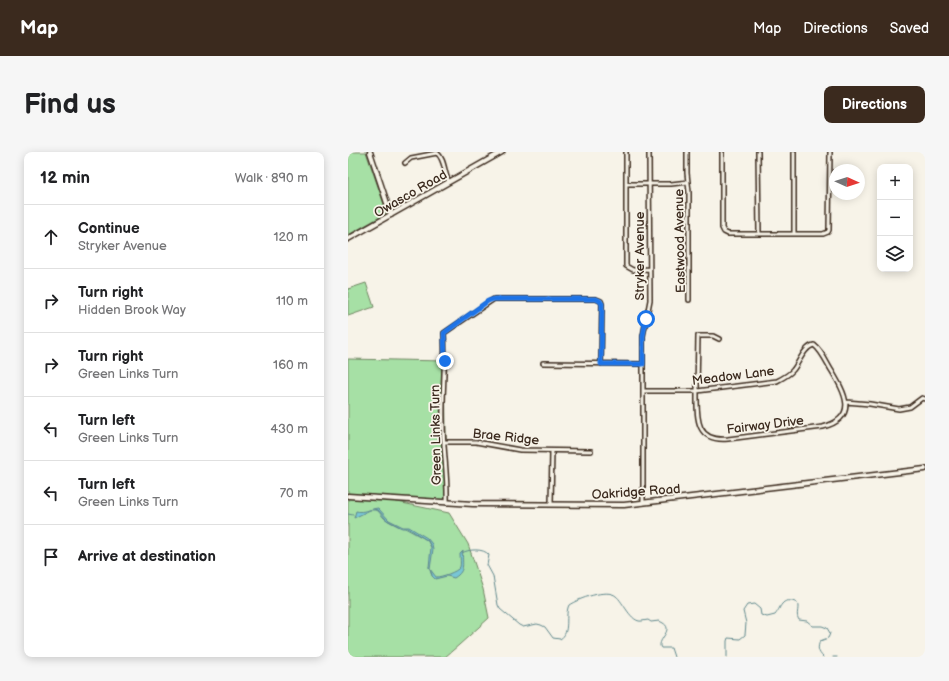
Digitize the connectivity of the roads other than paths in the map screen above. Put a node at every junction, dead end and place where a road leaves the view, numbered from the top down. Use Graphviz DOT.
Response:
graph roads {
  1 [pos="370,152"];
  2 [pos="502,152"];
  3 [pos="626,152"];
  4 [pos="649,152"];
  5 [pos="687,152"];
  6 [pos="722,152"];
  7 [pos="758,152"];
  8 [pos="794,152"];
  9 [pos="830,152"];
  10 [pos="405,163"];
  11 [pos="449,182"];
  12 [pos="688,182"];
  13 [pos="626,184"];
  14 [pos="649,184"];
  15 [pos="391,215"];
  16 [pos="758,233"];
  17 [pos="794,234"];
  18 [pos="348,239"];
  19 [pos="649,269"];
  20 [pos="689,300"];
  21 [pos="719,339"];
  22 [pos="543,363"];
  23 [pos="601,364"];
  24 [pos="643,364"];
  25 [pos="644,391"];
  26 [pos="697,391"];
  27 [pos="925,399"];
  28 [pos="846,402"];
  29 [pos="444,442"];
  30 [pos="552,451"];
  31 [pos="591,451"];
  32 [pos="925,469"];
  33 [pos="348,496"];
  34 [pos="447,503"];
  35 [pos="643,503"];
  36 [pos="551,504"];
  1 -- 15 [label="street"];
  2 -- 11 [label="street, Owasco Road"];
  3 -- 13 [label="street"];
  4 -- 14 [label="street, Stryker Avenue"];
  5 -- 12 [label="street, Eastwood Avenue"];
  6 -- 16 [label="street"];
  7 -- 16 [label="street"];
  8 -- 17 [label="street"];
  9 -- 17 [label="street"];
  10 -- 11 [label="street"];
  11 -- 15 [label="street, Owasco Road"];
  12 -- 14 [label="street"];
  12 -- 20 [label="street, Eastwood Avenue"];
  13 -- 14 [label="street"];
  13 -- 19 [label="street"];
  14 -- 19 [label="street, Stryker Avenue"];
  15 -- 18 [label="street, Owasco Road"];
  16 -- 17 [label="street"];
  19 -- 24 [label="street, Stryker Avenue"];
  21 -- 26 [label="street, Fairway Drive"];
  22 -- 23 [label="street"];
  23 -- 24 [label="street"];
  23 -- 29 [label="street, Green Links Turn"];
  24 -- 25 [label="street, Stryker Avenue"];
  25 -- 26 [label="street, Meadow Lane"];
  25 -- 35 [label="street, Stryker Avenue"];
  26 -- 28 [label="street, Meadow Lane"];
  26 -- 28 [label="street, Fairway Drive"];
  27 -- 28 [label="street"];
  29 -- 30 [label="street, Brae Ridge"];
  29 -- 34 [label="street, Green Links Turn"];
  30 -- 31 [label="street, Brae Ridge"];
  30 -- 36 [label="street"];
  32 -- 35 [label="street, Oakridge Road"];
  33 -- 34 [label="street, Oakridge Road"];
  34 -- 36 [label="street, Oakridge Road"];
  35 -- 36 [label="street, Oakridge Road"];
}
